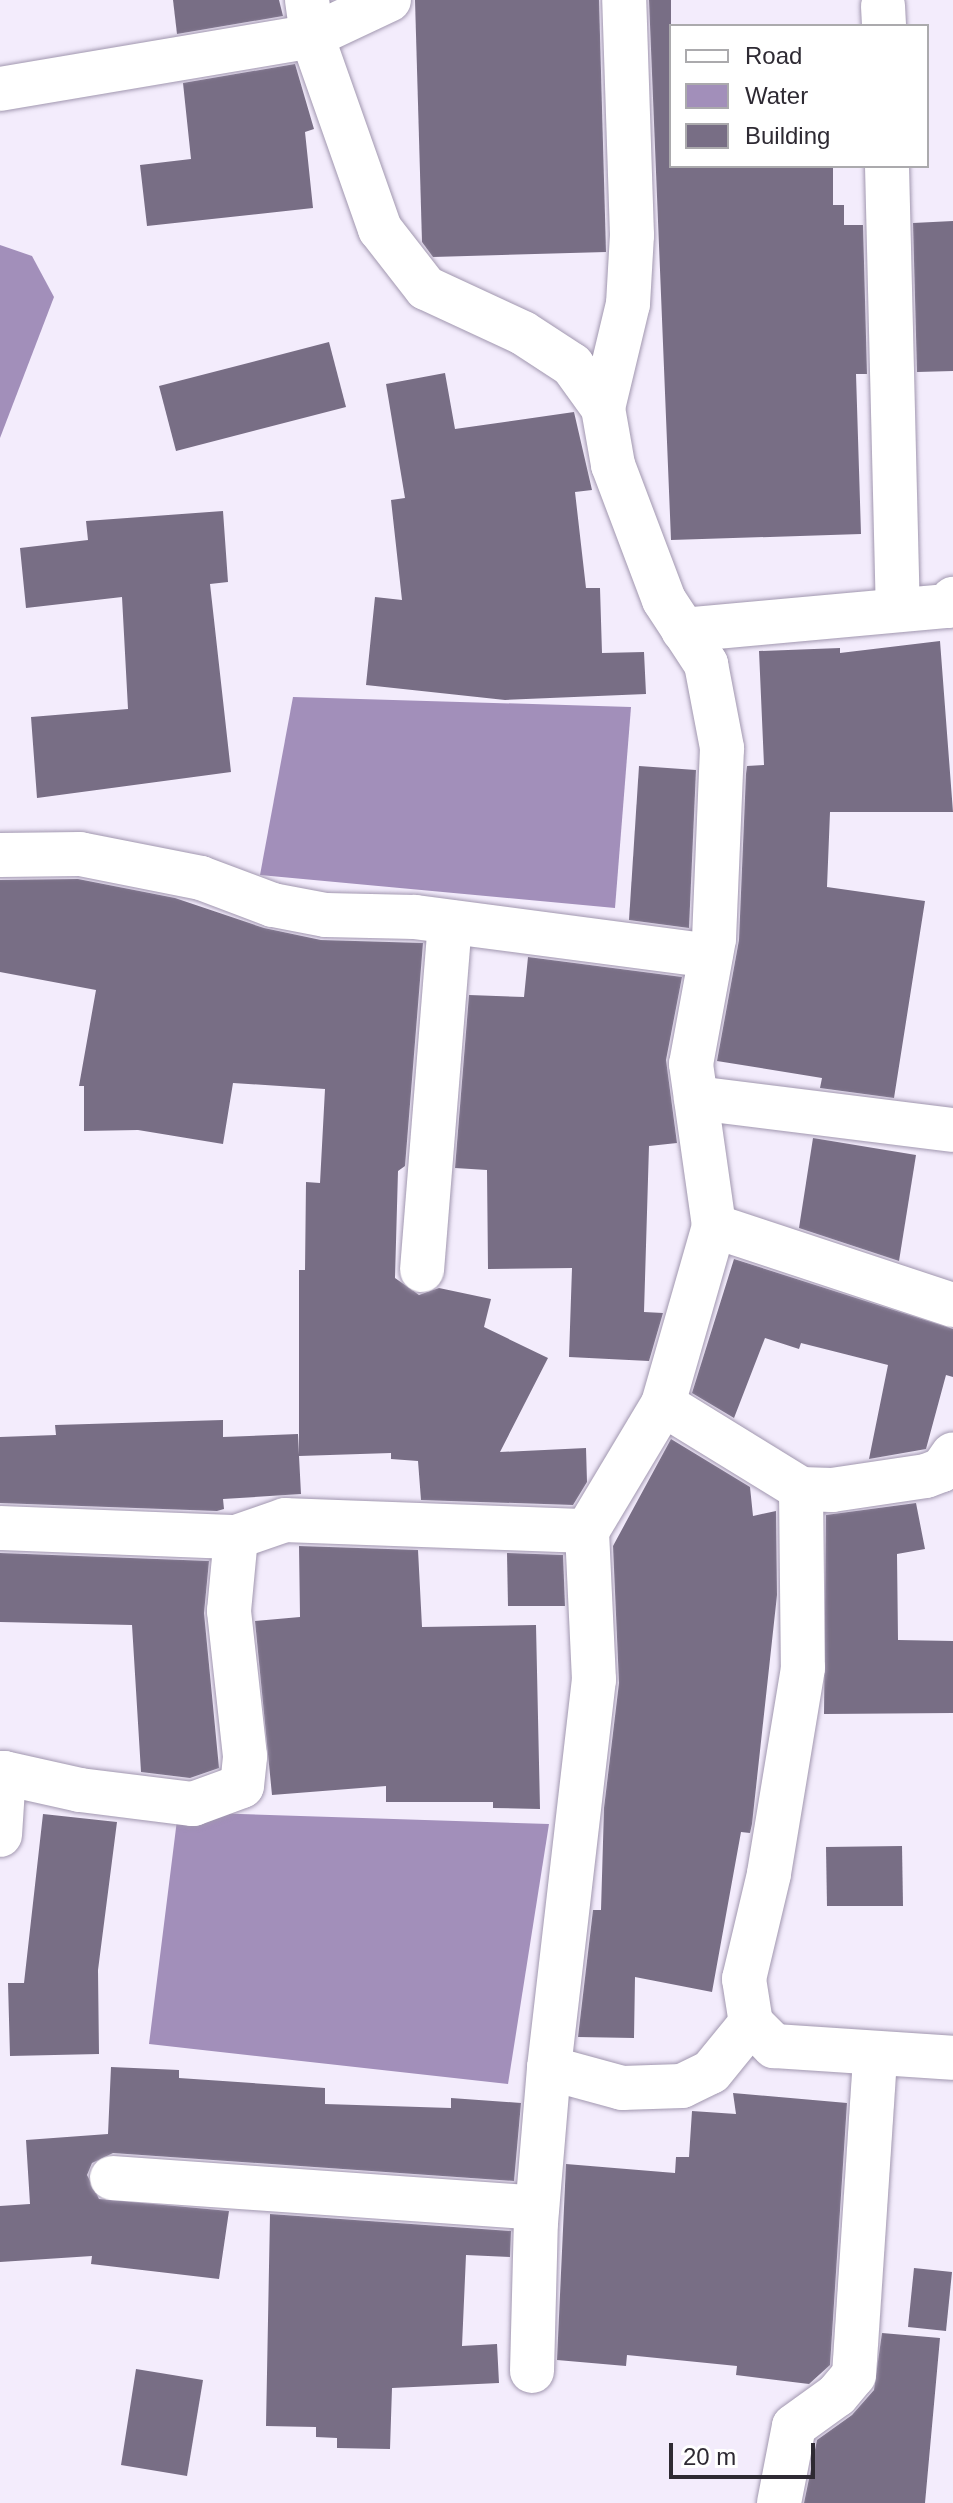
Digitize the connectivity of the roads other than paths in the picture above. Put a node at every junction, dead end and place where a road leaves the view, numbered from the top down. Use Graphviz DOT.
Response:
graph roads {
  1 [pos="389,0"];
  2 [pos="624,0"];
  3 [pos="310,18"];
  4 [pos="0,89"];
  5 [pos="887,168"];
  6 [pos="603,408"];
  7 [pos="951,605"];
  8 [pos="898,610"];
  9 [pos="683,630"];
  10 [pos="0,855"];
  11 [pos="450,922"];
  12 [pos="710,956"];
  13 [pos="696,1098"];
  14 [pos="953,1130"];
  15 [pos="714,1226"];
  16 [pos="422,1270"];
  17 [pos="953,1305"];
  18 [pos="663,1404"];
  19 [pos="952,1458"];
  20 [pos="801,1489"];
  21 [pos="0,1528"];
  22 [pos="587,1531"];
  23 [pos="236,1537"];
  24 [pos="2,1773"];
  25 [pos="0,1835"];
  26 [pos="751,2023"];
  27 [pos="875,2055"];
  28 [pos="953,2058"];
  29 [pos="549,2068"];
  30 [pos="112,2178"];
  31 [pos="537,2208"];
  32 [pos="532,2371"];
  33 [pos="779,2503"];
  1 -- 3 [label="street"];
  2 -- 6 [label="street"];
  3 -- 4 [label="street"];
  3 -- 6 [label="street"];
  5 -- 8 [label="street"];
  6 -- 9 [label="street"];
  7 -- 8 [label="street"];
  8 -- 9 [label="street"];
  9 -- 12 [label="street"];
  10 -- 11 [label="street"];
  11 -- 12 [label="street"];
  11 -- 16 [label="street"];
  12 -- 13 [label="street"];
  13 -- 14 [label="street"];
  13 -- 15 [label="street"];
  15 -- 17 [label="street"];
  15 -- 18 [label="street"];
  18 -- 20 [label="street"];
  18 -- 22 [label="street"];
  19 -- 20 [label="street"];
  20 -- 26 [label="street"];
  21 -- 23 [label="street"];
  22 -- 23 [label="street"];
  22 -- 29 [label="street"];
  23 -- 24 [label="street"];
  24 -- 25 [label="street"];
  26 -- 27 [label="street"];
  26 -- 29 [label="street"];
  27 -- 28 [label="street"];
  27 -- 33 [label="street"];
  29 -- 31 [label="street"];
  30 -- 31 [label="street"];
  31 -- 32 [label="street"];
}
